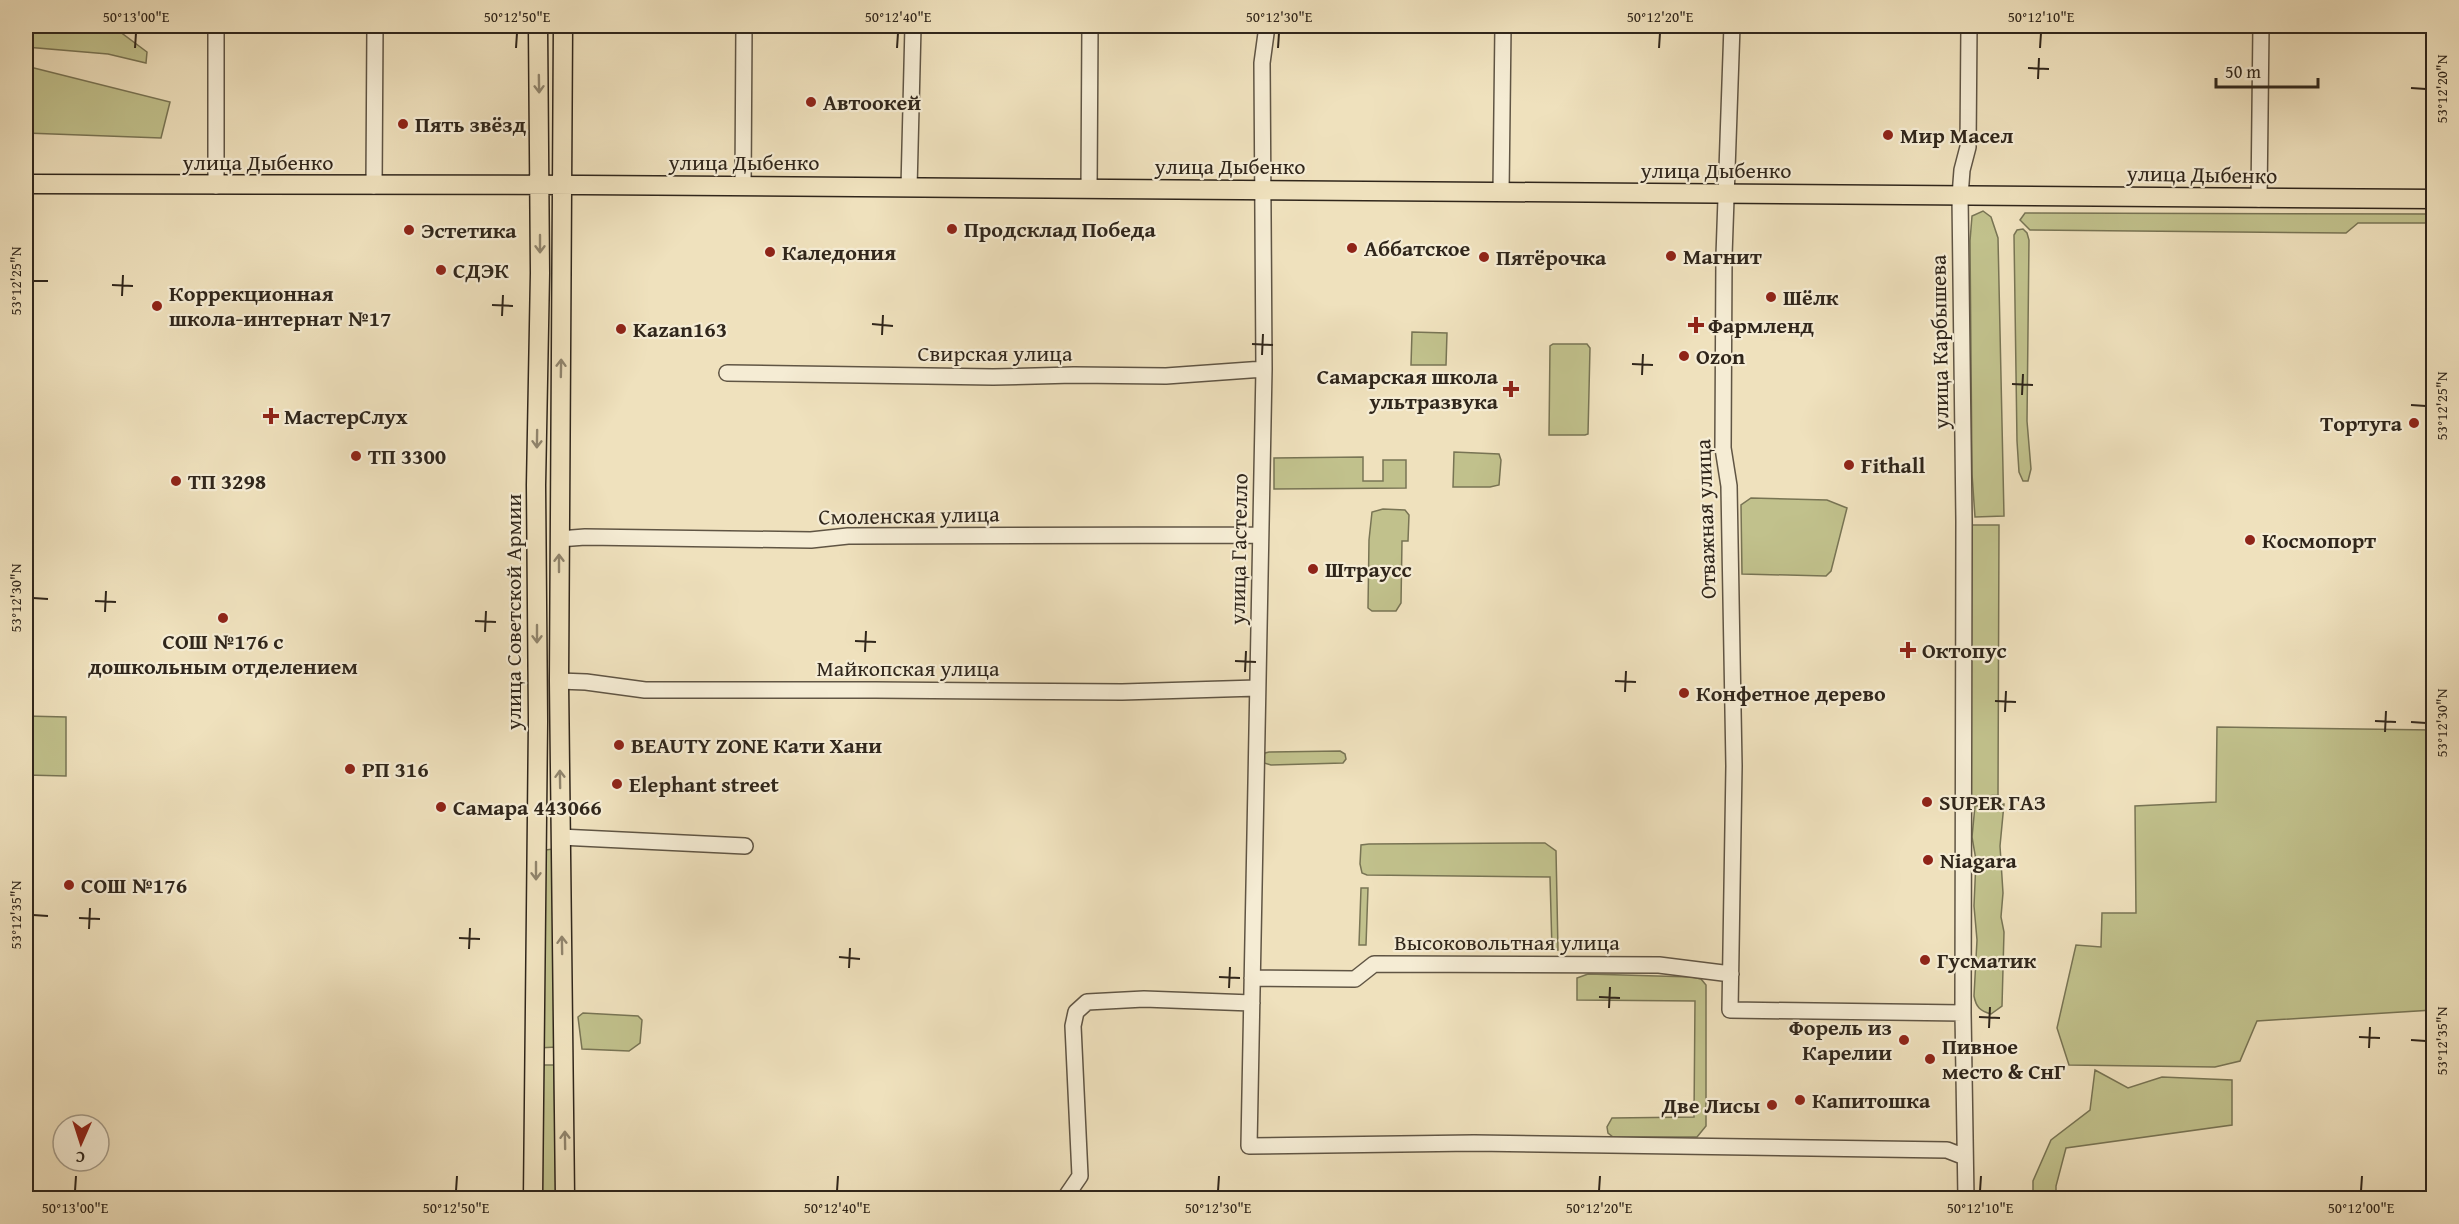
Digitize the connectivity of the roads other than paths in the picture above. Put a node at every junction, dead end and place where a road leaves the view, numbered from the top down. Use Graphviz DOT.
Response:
graph roads {
  1 [pos="216,26"];
  2 [pos="375,26"];
  3 [pos="538,26"];
  4 [pos="563,26"];
  5 [pos="744,26"];
  6 [pos="913,26"];
  7 [pos="1090,26"];
  8 [pos="1267,26"];
  9 [pos="1503,26"];
  10 [pos="1731,26"];
  11 [pos="1969,26"];
  12 [pos="2261,26"];
  13 [pos="26,184"];
  14 [pos="540,185"];
  15 [pos="562,185"];
  16 [pos="216,186"];
  17 [pos="374,186"];
  18 [pos="743,186"];
  19 [pos="909,188"];
  20 [pos="1089,189"];
  21 [pos="1264,190"];
  22 [pos="1501,192"];
  23 [pos="1726,194"];
  24 [pos="1960,196"];
  25 [pos="2259,198"];
  26 [pos="2433,199"];
  27 [pos="1264,369"];
  28 [pos="727,373"];
  29 [pos="1260,535"];
  30 [pos="559,539"];
  31 [pos="559,681"];
  32 [pos="1257,688"];
  33 [pos="560,837"];
  34 [pos="536,841"];
  35 [pos="745,846"];
  36 [pos="1731,974"];
  37 [pos="1252,978"];
  38 [pos="1252,1003"];
  39 [pos="1963,1013"];
  40 [pos="564,1055"];
  41 [pos="536,1057"];
  42 [pos="1965,1157"];
  43 [pos="533,1198"];
  44 [pos="565,1198"];
  45 [pos="1065,1198"];
  46 [pos="1966,1198"];
  1 -- 16 [label="street"];
  2 -- 17 [label="street"];
  3 -- 14 [label="main road, улица Советской Армии, one-way"];
  4 -- 15 [label="main road, улица Советской Армии"];
  5 -- 18 [label="street"];
  6 -- 19 [label="street"];
  7 -- 20 [label="street"];
  8 -- 21 [label="street, улица Гастелло"];
  9 -- 22 [label="street"];
  10 -- 23 [label="street, Отважная улица"];
  11 -- 24 [label="street, улица Карбышева"];
  12 -- 25 [label="street"];
  13 -- 16 [label="main road, улица Дыбенко"];
  14 -- 15 [label="main road, улица Дыбенко"];
  14 -- 17 [label="main road, улица Дыбенко"];
  14 -- 34 [label="main road, улица Советской Армии, one-way"];
  15 -- 18 [label="main road, улица Дыбенко"];
  30 -- 15 [label="main road, улица Советской Армии, one-way"];
  16 -- 17 [label="main road, улица Дыбенко"];
  18 -- 19 [label="main road, улица Дыбенко"];
  19 -- 20 [label="main road, улица Дыбенко"];
  20 -- 21 [label="main road, улица Дыбенко"];
  21 -- 22 [label="main road, улица Дыбенко"];
  21 -- 27 [label="street, улица Гастелло"];
  22 -- 23 [label="main road, улица Дыбенко"];
  23 -- 24 [label="main road, улица Дыбенко"];
  23 -- 36 [label="street, Отважная улица"];
  24 -- 25 [label="main road, улица Дыбенко"];
  24 -- 39 [label="street, улица Карбышева"];
  25 -- 26 [label="main road, улица Дыбенко"];
  27 -- 28 [label="street, Свирская улица"];
  27 -- 29 [label="street, улица Гастелло"];
  29 -- 30 [label="street, Смоленская улица"];
  29 -- 32 [label="street, улица Гастелло"];
  31 -- 30 [label="main road, улица Советской Армии, one-way"];
  31 -- 32 [label="street, Майкопская улица"];
  33 -- 31 [label="main road, улица Советской Армии, one-way"];
  32 -- 37 [label="street, улица Гастелло"];
  33 -- 34 [label="main road"];
  33 -- 35 [label="street"];
  40 -- 33 [label="main road, улица Советской Армии, one-way"];
  34 -- 41 [label="main road, улица Советской Армии, one-way"];
  36 -- 37 [label="street, Высоковольтная улица"];
  36 -- 39 [label="street, Отважная улица"];
  37 -- 38 [label="street, улица Гастелло"];
  38 -- 42 [label="street, улица Гастелло"];
  38 -- 45 [label="street"];
  39 -- 42 [label="street, улица Карбышева"];
  40 -- 41 [label="main road"];
  44 -- 40 [label="main road, улица Советской Армии, one-way"];
  41 -- 43 [label="main road, улица Советской Армии"];
  42 -- 46 [label="street, улица Карбышева"];
}
